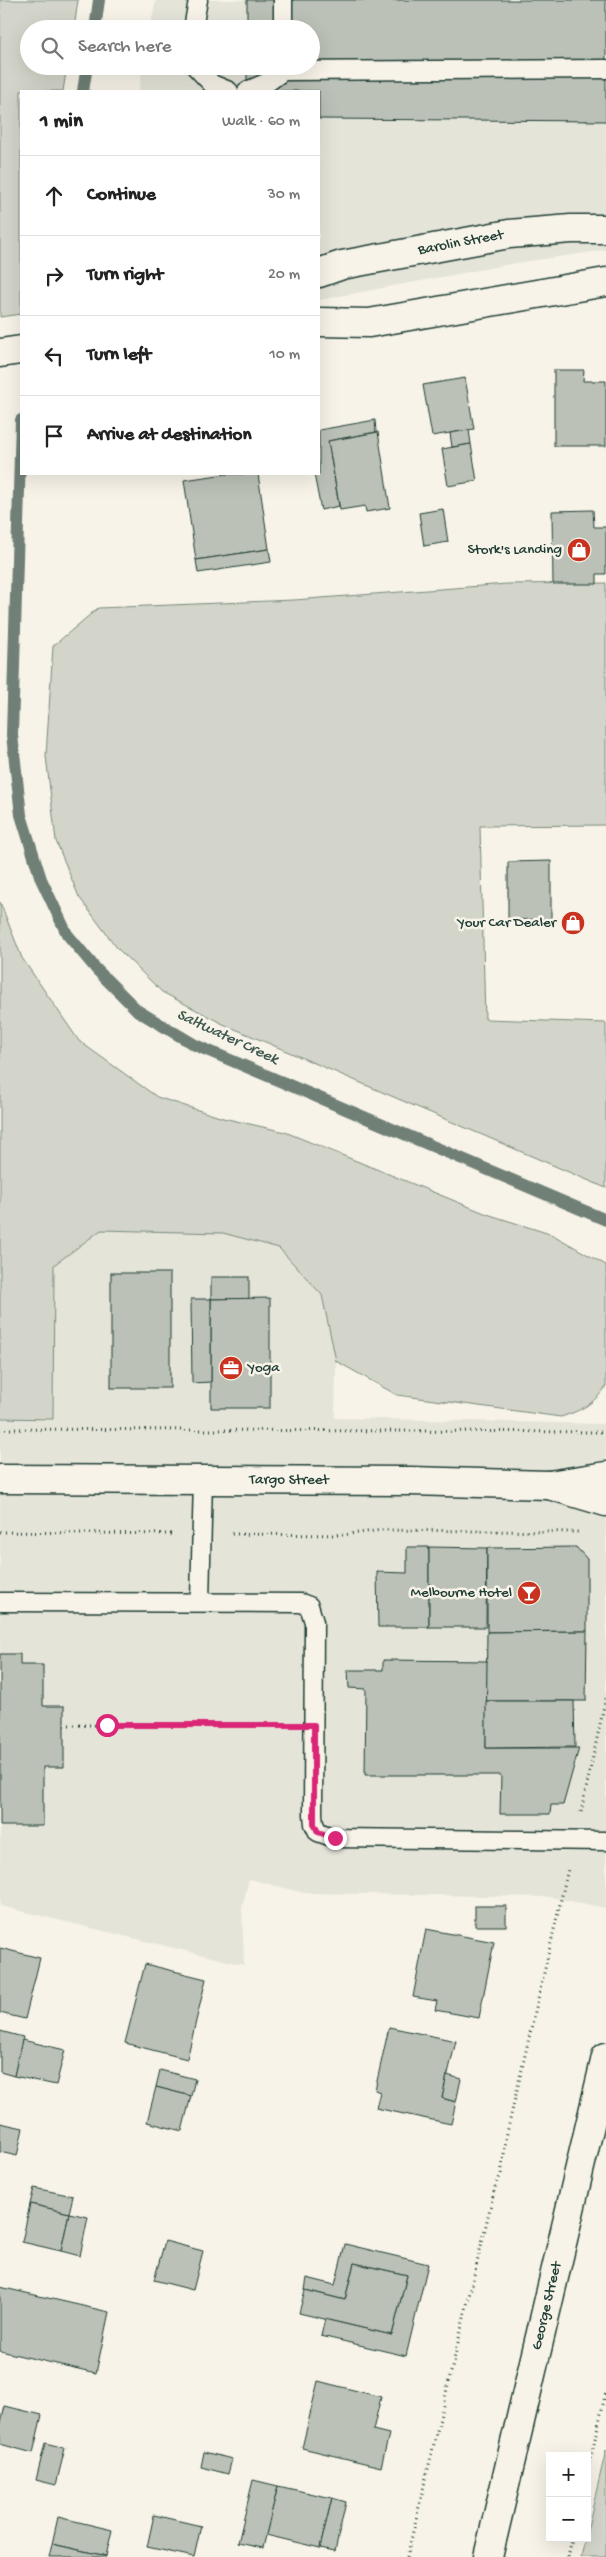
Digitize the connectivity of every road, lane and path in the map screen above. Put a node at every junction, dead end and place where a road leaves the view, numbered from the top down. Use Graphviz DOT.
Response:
graph roads {
  1 [pos="198,0"];
  2 [pos="283,0"];
  3 [pos="195,20"];
  4 [pos="283,20"];
  5 [pos="320,68"];
  6 [pos="606,69"];
  7 [pos="204,75"];
  8 [pos="276,75"];
  9 [pos="227,90"];
  10 [pos="249,90"];
  11 [pos="606,229"];
  12 [pos="320,273"];
  13 [pos="606,282"];
  14 [pos="320,322"];
  15 [pos="20,350"];
  16 [pos="0,353"];
  17 [pos="0,1429"];
  18 [pos="606,1432"];
  19 [pos="606,1476"];
  20 [pos="0,1479"];
  21 [pos="202,1479"];
  22 [pos="548,1485"];
  23 [pos="606,1502"];
  24 [pos="0,1532"];
  25 [pos="586,1532"];
  26 [pos="202,1534"];
  27 [pos="200,1601"];
  28 [pos="0,1602"];
  29 [pos="606,1697"];
  30 [pos="64,1725"];
  31 [pos="314,1725"];
  32 [pos="574,1841"];
  33 [pos="606,1842"];
  34 [pos="606,2057"];
  35 [pos="606,2392"];
  36 [pos="591,2456"];
  37 [pos="571,2542"];
  38 [pos="407,2557"];
  39 [pos="488,2557"];
  40 [pos="568,2557"];
  1 -- 3 [label="lane"];
  2 -- 4 [label="lane"];
  5 -- 6 [label="lane"];
  7 -- 9 [label="lane"];
  8 -- 10 [label="lane"];
  11 -- 12 [label="street, Barolin Street"];
  13 -- 14 [label="street"];
  15 -- 16 [label="street"];
  17 -- 18 [label="path"];
  19 -- 22 [label="street, Targo Street"];
  20 -- 21 [label="street, Targo Street"];
  21 -- 22 [label="street, Targo Street"];
  21 -- 26 [label="lane"];
  22 -- 23 [label="street, Targo Street"];
  24 -- 26 [label="path"];
  25 -- 26 [label="path"];
  26 -- 27 [label="lane"];
  27 -- 28 [label="lane"];
  27 -- 31 [label="lane"];
  29 -- 32 [label="path"];
  30 -- 31 [label="path"];
  31 -- 32 [label="lane"];
  32 -- 33 [label="lane"];
  32 -- 38 [label="path"];
  34 -- 39 [label="street, George Street"];
  35 -- 36 [label="path"];
  37 -- 40 [label="path"];
}
